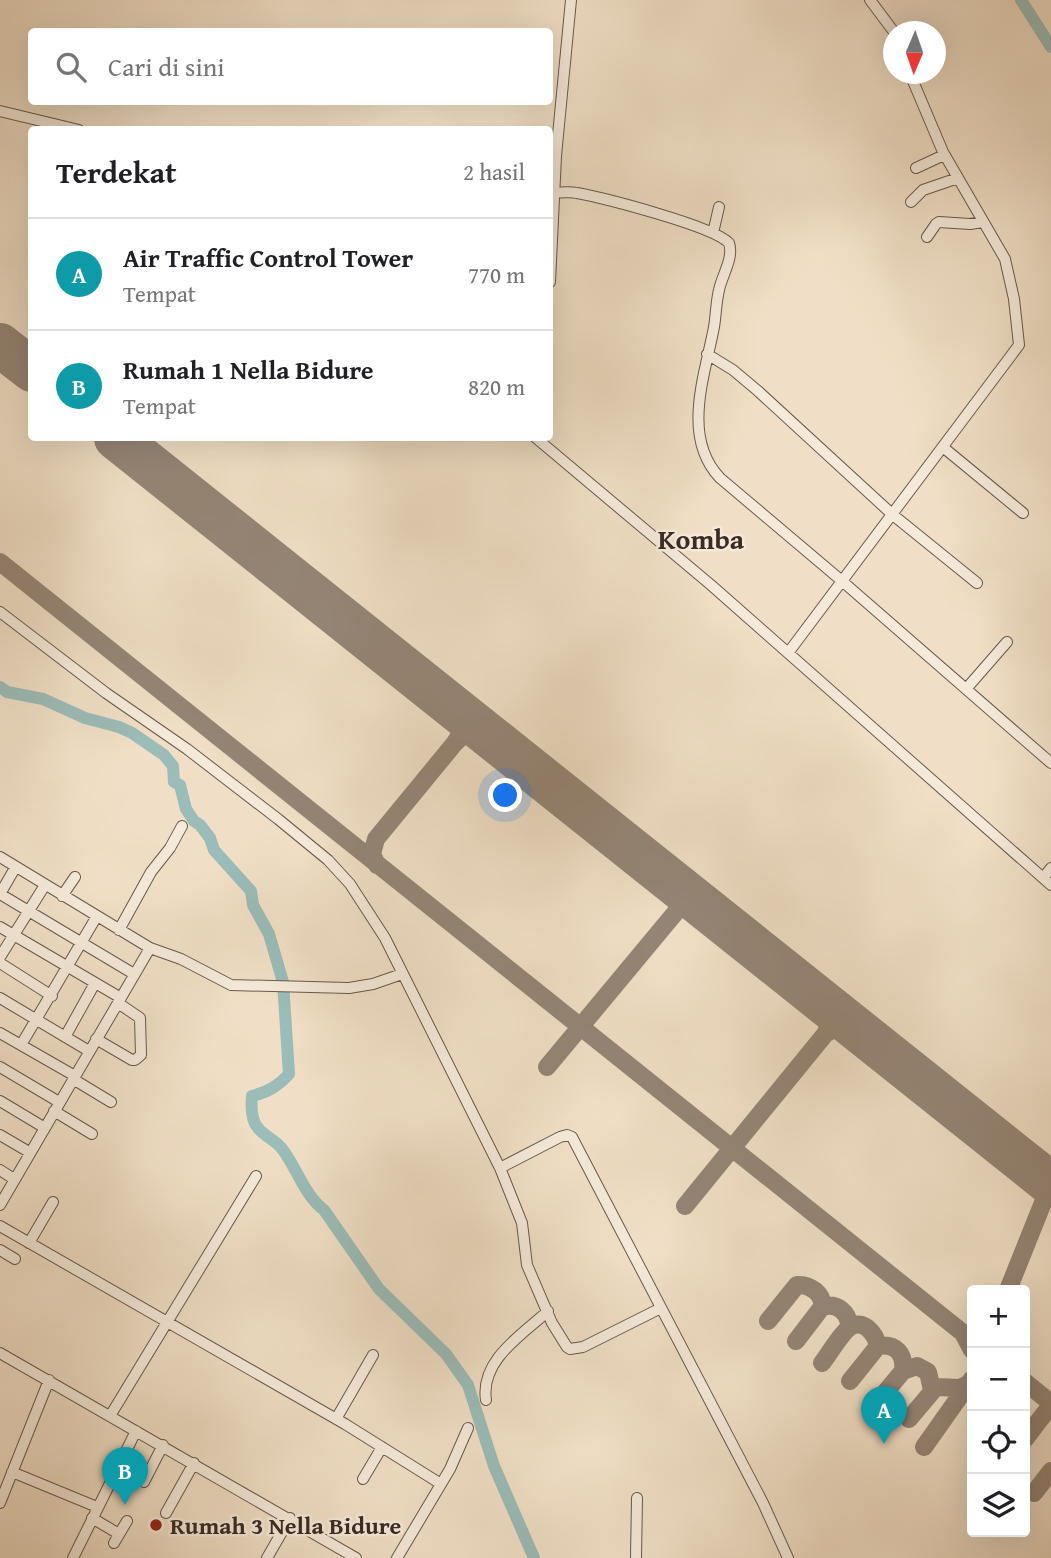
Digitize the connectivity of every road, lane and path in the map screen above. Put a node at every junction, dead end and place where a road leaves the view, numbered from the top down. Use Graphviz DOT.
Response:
graph roads {
  1 [pos="571,0"];
  2 [pos="870,0"];
  3 [pos="886,21"];
  4 [pos="914,84"];
  5 [pos="0,111"];
  6 [pos="62,126"];
  7 [pos="944,155"];
  8 [pos="916,168"];
  9 [pos="958,178"];
  10 [pos="553,180"];
  11 [pos="553,192"];
  12 [pos="911,202"];
  13 [pos="719,207"];
  14 [pos="983,222"];
  15 [pos="713,233"];
  16 [pos="927,237"];
  17 [pos="707,354"];
  18 [pos="542,441"];
  19 [pos="944,448"];
  20 [pos="1023,513"];
  21 [pos="893,515"];
  22 [pos="842,581"];
  23 [pos="977,583"];
  24 [pos="0,612"];
  25 [pos="1007,642"];
  26 [pos="788,653"];
  27 [pos="966,689"];
  28 [pos="1051,764"];
  29 [pos="181,826"];
  30 [pos="0,857"];
  31 [pos="15,868"];
  32 [pos="1051,868"];
  33 [pos="75,877"];
  34 [pos="1047,881"];
  35 [pos="45,885"];
  36 [pos="0,894"];
  37 [pos="62,896"];
  38 [pos="28,911"];
  39 [pos="97,916"];
  40 [pos="0,927"];
  41 [pos="119,930"];
  42 [pos="13,934"];
  43 [pos="82,942"];
  44 [pos="150,948"];
  45 [pos="0,957"];
  46 [pos="0,963"];
  47 [pos="67,968"];
  48 [pos="134,974"];
  49 [pos="402,974"];
  50 [pos="95,983"];
  51 [pos="52,996"];
  52 [pos="0,998"];
  53 [pos="119,1000"];
  54 [pos="37,1020"];
  55 [pos="0,1033"];
  56 [pos="65,1037"];
  57 [pos="96,1039"];
  58 [pos="21,1045"];
  59 [pos="89,1051"];
  60 [pos="0,1067"];
  61 [pos="74,1077"];
  62 [pos="0,1101"];
  63 [pos="111,1102"];
  64 [pos="57,1106"];
  65 [pos="45,1128"];
  66 [pos="92,1134"];
  67 [pos="0,1135"];
  68 [pos="29,1152"];
  69 [pos="500,1168"];
  70 [pos="0,1170"];
  71 [pos="256,1176"];
  72 [pos="14,1179"];
  73 [pos="53,1202"];
  74 [pos="0,1205"];
  75 [pos="0,1226"];
  76 [pos="29,1243"];
  77 [pos="0,1250"];
  78 [pos="15,1259"];
  79 [pos="661,1308"];
  80 [pos="548,1311"];
  81 [pos="167,1322"];
  82 [pos="0,1353"];
  83 [pos="373,1355"];
  84 [pos="49,1380"];
  85 [pos="486,1400"];
  86 [pos="110,1416"];
  87 [pos="336,1419"];
  88 [pos="468,1429"];
  89 [pos="136,1431"];
  90 [pos="163,1445"];
  91 [pos="382,1447"];
  92 [pos="194,1463"];
  93 [pos="12,1472"];
  94 [pos="363,1479"];
  95 [pos="144,1482"];
  96 [pos="441,1484"];
  97 [pos="637,1499"];
  98 [pos="0,1503"];
  99 [pos="97,1507"];
  100 [pos="166,1513"];
  101 [pos="92,1518"];
  102 [pos="290,1518"];
  103 [pos="127,1521"];
  104 [pos="73,1558"];
  105 [pos="267,1558"];
  106 [pos="356,1558"];
  107 [pos="397,1558"];
  108 [pos="636,1558"];
  109 [pos="788,1558"];
  1 -- 10 [label="street"];
  2 -- 3 [label="street"];
  4 -- 7 [label="street"];
  5 -- 6 [label="street"];
  7 -- 8 [label="street"];
  7 -- 9 [label="street"];
  9 -- 12 [label="street"];
  9 -- 14 [label="street"];
  11 -- 15 [label="street"];
  13 -- 15 [label="street"];
  14 -- 16 [label="street"];
  14 -- 19 [label="street"];
  15 -- 17 [label="street"];
  17 -- 21 [label="street"];
  17 -- 22 [label="street"];
  18 -- 26 [label="street"];
  19 -- 20 [label="street"];
  19 -- 21 [label="street"];
  21 -- 22 [label="street"];
  21 -- 23 [label="street"];
  22 -- 26 [label="street"];
  22 -- 27 [label="street"];
  24 -- 49 [label="street"];
  25 -- 27 [label="street"];
  26 -- 34 [label="street"];
  27 -- 28 [label="street"];
  29 -- 41 [label="street"];
  30 -- 31 [label="street"];
  31 -- 35 [label="street"];
  31 -- 36 [label="street"];
  32 -- 34 [label="street"];
  33 -- 37 [label="street"];
  35 -- 37 [label="street"];
  35 -- 38 [label="street"];
  36 -- 38 [label="street"];
  37 -- 39 [label="street"];
  38 -- 42 [label="street"];
  38 -- 43 [label="street"];
  39 -- 41 [label="street"];
  39 -- 43 [label="street"];
  40 -- 42 [label="street"];
  41 -- 44 [label="street"];
  42 -- 45 [label="street"];
  42 -- 47 [label="street"];
  43 -- 47 [label="street"];
  43 -- 48 [label="street"];
  44 -- 48 [label="street"];
  44 -- 49 [label="street"];
  46 -- 51 [label="street"];
  47 -- 50 [label="street"];
  47 -- 51 [label="street"];
  48 -- 53 [label="street"];
  49 -- 69 [label="street"];
  50 -- 53 [label="street"];
  50 -- 56 [label="street"];
  51 -- 54 [label="street"];
  52 -- 54 [label="street"];
  53 -- 57 [label="street"];
  53 -- 57 [label="street"];
  54 -- 56 [label="street"];
  54 -- 58 [label="street"];
  55 -- 58 [label="street"];
  56 -- 59 [label="street"];
  57 -- 59 [label="street"];
  58 -- 61 [label="street"];
  59 -- 61 [label="street"];
  60 -- 64 [label="street"];
  61 -- 63 [label="street"];
  61 -- 64 [label="street"];
  62 -- 65 [label="street"];
  64 -- 65 [label="street"];
  64 -- 66 [label="street"];
  65 -- 68 [label="street"];
  67 -- 68 [label="street"];
  68 -- 72 [label="street"];
  69 -- 79 [label="street"];
  69 -- 80 [label="street"];
  70 -- 72 [label="street"];
  71 -- 81 [label="street"];
  72 -- 74 [label="street"];
  73 -- 76 [label="street"];
  75 -- 76 [label="street"];
  76 -- 81 [label="street"];
  77 -- 78 [label="street"];
  79 -- 80 [label="street"];
  79 -- 109 [label="street"];
  80 -- 85 [label="street"];
  81 -- 86 [label="street"];
  81 -- 87 [label="street"];
  82 -- 84 [label="street"];
  83 -- 87 [label="street"];
  84 -- 86 [label="street"];
  84 -- 93 [label="street"];
  86 -- 89 [label="street"];
  87 -- 91 [label="street"];
  88 -- 96 [label="street"];
  89 -- 90 [label="street"];
  89 -- 99 [label="street"];
  90 -- 92 [label="street"];
  90 -- 95 [label="street"];
  91 -- 94 [label="street"];
  91 -- 96 [label="street"];
  92 -- 100 [label="street"];
  92 -- 102 [label="street"];
  93 -- 98 [label="street"];
  93 -- 99 [label="street"];
  96 -- 107 [label="street"];
  97 -- 108 [label="street"];
  99 -- 101 [label="street"];
  101 -- 103 [label="street"];
  101 -- 104 [label="street"];
  102 -- 105 [label="street"];
  102 -- 106 [label="street"];
}
